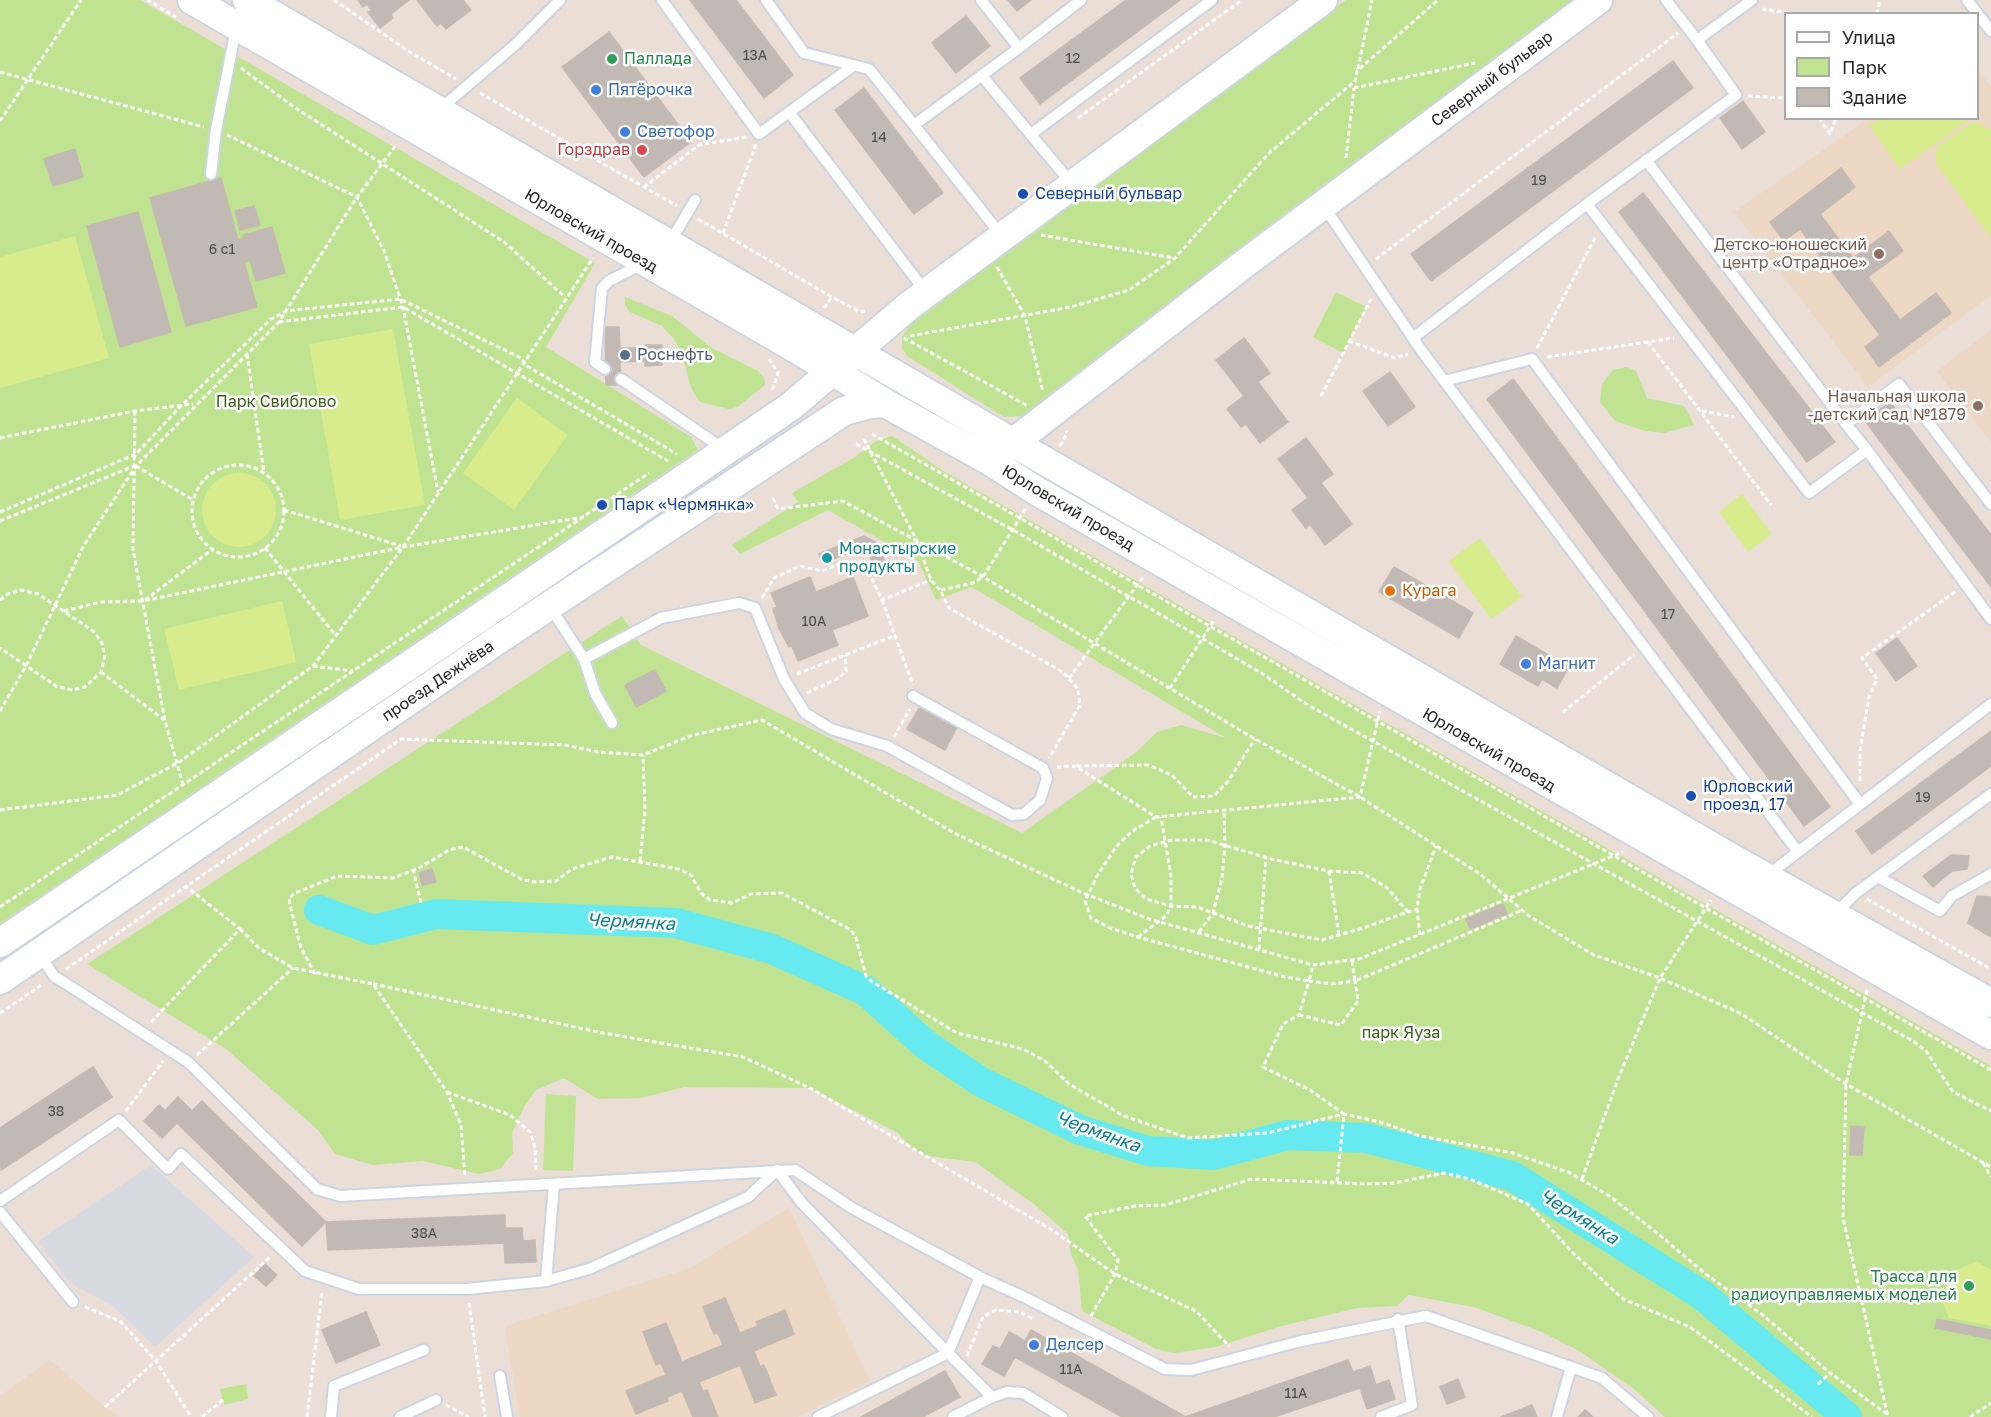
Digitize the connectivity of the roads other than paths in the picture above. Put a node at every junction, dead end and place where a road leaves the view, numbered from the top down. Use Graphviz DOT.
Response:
graph roads {
  1 [pos="192,0"];
  2 [pos="560,0"];
  3 [pos="662,0"];
  4 [pos="766,0"];
  5 [pos="981,0"];
  6 [pos="1082,0"];
  7 [pos="1212,0"];
  8 [pos="1323,0"];
  9 [pos="1598,0"];
  10 [pos="1666,0"];
  11 [pos="1967,0"];
  12 [pos="1748,3"];
  13 [pos="245,9"];
  14 [pos="1977,12"];
  15 [pos="1979,15"];
  16 [pos="1991,30"];
  17 [pos="1697,40"];
  18 [pos="1019,48"];
  19 [pos="853,66"];
  20 [pos="982,76"];
  21 [pos="789,112"];
  22 [pos="422,125"];
  23 [pos="914,125"];
  24 [pos="1031,134"];
  25 [pos="1646,160"];
  26 [pos="211,174"];
  27 [pos="1073,186"];
  28 [pos="695,200"];
  29 [pos="1323,204"];
  30 [pos="1587,204"];
  31 [pos="1001,239"];
  32 [pos="669,244"];
  33 [pos="645,262"];
  34 [pos="926,293"];
  35 [pos="1413,338"];
  36 [pos="854,350"];
  37 [pos="605,369"];
  38 [pos="831,371"];
  39 [pos="621,380"];
  40 [pos="1444,381"];
  41 [pos="885,404"];
  42 [pos="1846,424"];
  43 [pos="1014,442"];
  44 [pos="715,443"];
  45 [pos="1867,450"];
  46 [pos="990,461"];
  47 [pos="1991,504"];
  48 [pos="549,606"];
  49 [pos="1991,619"];
  50 [pos="584,659"];
  51 [pos="913,696"];
  52 [pos="1991,704"];
  53 [pos="612,723"];
  54 [pos="1991,794"];
  55 [pos="1860,804"];
  56 [pos="1798,852"];
  57 [pos="1991,874"];
  58 [pos="1878,877"];
  59 [pos="1765,878"];
  60 [pos="1833,916"];
  61 [pos="0,943"];
  62 [pos="47,965"];
  63 [pos="0,980"];
  64 [pos="1991,1003"];
  65 [pos="1991,1035"];
  66 [pos="777,1170"];
  67 [pos="554,1184"];
  68 [pos="0,1201"];
  69 [pos="0,1212"];
  70 [pos="980,1277"];
  71 [pos="546,1281"];
  72 [pos="73,1302"];
  73 [pos="1398,1319"];
  74 [pos="424,1350"];
  75 [pos="948,1353"];
  76 [pos="1571,1367"];
  77 [pos="500,1376"];
  78 [pos="992,1397"];
  79 [pos="436,1400"];
  80 [pos="331,1417"];
  81 [pos="400,1417"];
  82 [pos="507,1417"];
  83 [pos="818,1417"];
  84 [pos="953,1417"];
  85 [pos="1062,1417"];
  86 [pos="1381,1417"];
  87 [pos="1557,1417"];
  88 [pos="1648,1417"];
  1 -- 13 [label="main road, Юрловский проезд"];
  2 -- 22 [label="lane"];
  3 -- 21 [label="lane"];
  4 -- 19 [label="lane"];
  5 -- 18 [label="lane"];
  6 -- 18 [label="lane"];
  7 -- 24 [label="lane"];
  8 -- 27 [label="main road"];
  9 -- 29 [label="main road, Северный бульвар"];
  10 -- 17 [label="lane"];
  11 -- 14 [label="lane"];
  12 -- 17 [label="lane"];
  13 -- 22 [label="main road, Юрловский проезд"];
  13 -- 26 [label="lane"];
  15 -- 16 [label="lane"];
  17 -- 25 [label="lane"];
  18 -- 20 [label="lane"];
  19 -- 21 [label="lane"];
  19 -- 23 [label="lane"];
  20 -- 23 [label="lane"];
  20 -- 24 [label="lane"];
  21 -- 34 [label="lane"];
  22 -- 32 [label="main road, Юрловский проезд"];
  22 -- 33 [label="main road, Юрловский проезд"];
  23 -- 31 [label="lane"];
  24 -- 27 [label="lane"];
  25 -- 30 [label="lane"];
  25 -- 42 [label="lane"];
  27 -- 31 [label="main road"];
  28 -- 32 [label="lane"];
  29 -- 35 [label="lane"];
  29 -- 43 [label="main road, Северный бульвар"];
  30 -- 35 [label="lane"];
  30 -- 45 [label="lane"];
  31 -- 34 [label="main road"];
  32 -- 36 [label="main road, Юрловский проезд"];
  33 -- 37 [label="lane"];
  33 -- 38 [label="main road, Юрловский проезд"];
  34 -- 36 [label="main road"];
  35 -- 40 [label="lane"];
  36 -- 38 [label="main road"];
  36 -- 43 [label="main road, Юрловский проезд"];
  38 -- 41 [label="main road, Юрловский проезд"];
  38 -- 44 [label="main road, проезд Дежнёва"];
  39 -- 44 [label="lane"];
  40 -- 55 [label="lane"];
  40 -- 56 [label="lane"];
  41 -- 46 [label="main road, Юрловский проезд"];
  41 -- 48 [label="main road, проезд Дежнёва"];
  42 -- 45 [label="lane"];
  42 -- 47 [label="lane"];
  43 -- 46 [label="main road, Юрловский проезд"];
  43 -- 59 [label="main road, Юрловский проезд"];
  44 -- 61 [label="main road, проезд Дежнёва"];
  45 -- 49 [label="lane"];
  46 -- 65 [label="main road, Юрловский проезд"];
  48 -- 50 [label="lane"];
  48 -- 62 [label="main road, проезд Дежнёва"];
  50 -- 51 [label="lane"];
  50 -- 53 [label="lane"];
  52 -- 55 [label="lane"];
  54 -- 58 [label="lane"];
  55 -- 56 [label="lane"];
  56 -- 59 [label="lane"];
  57 -- 58 [label="lane"];
  58 -- 60 [label="lane"];
  59 -- 60 [label="main road, Юрловский проезд"];
  60 -- 64 [label="main road, Юрловский проезд"];
  62 -- 63 [label="main road, проезд Дежнёва"];
  62 -- 67 [label="lane"];
  66 -- 67 [label="lane"];
  66 -- 70 [label="lane"];
  66 -- 71 [label="lane"];
  66 -- 75 [label="lane"];
  67 -- 71 [label="lane"];
  68 -- 71 [label="lane"];
  69 -- 72 [label="lane"];
  70 -- 73 [label="lane"];
  70 -- 75 [label="lane"];
  73 -- 76 [label="lane"];
  73 -- 86 [label="lane"];
  74 -- 80 [label="lane"];
  75 -- 78 [label="lane"];
  75 -- 83 [label="lane"];
  76 -- 87 [label="lane"];
  76 -- 88 [label="lane"];
  77 -- 82 [label="lane"];
  78 -- 84 [label="lane"];
  78 -- 85 [label="lane"];
  79 -- 81 [label="lane"];
}
